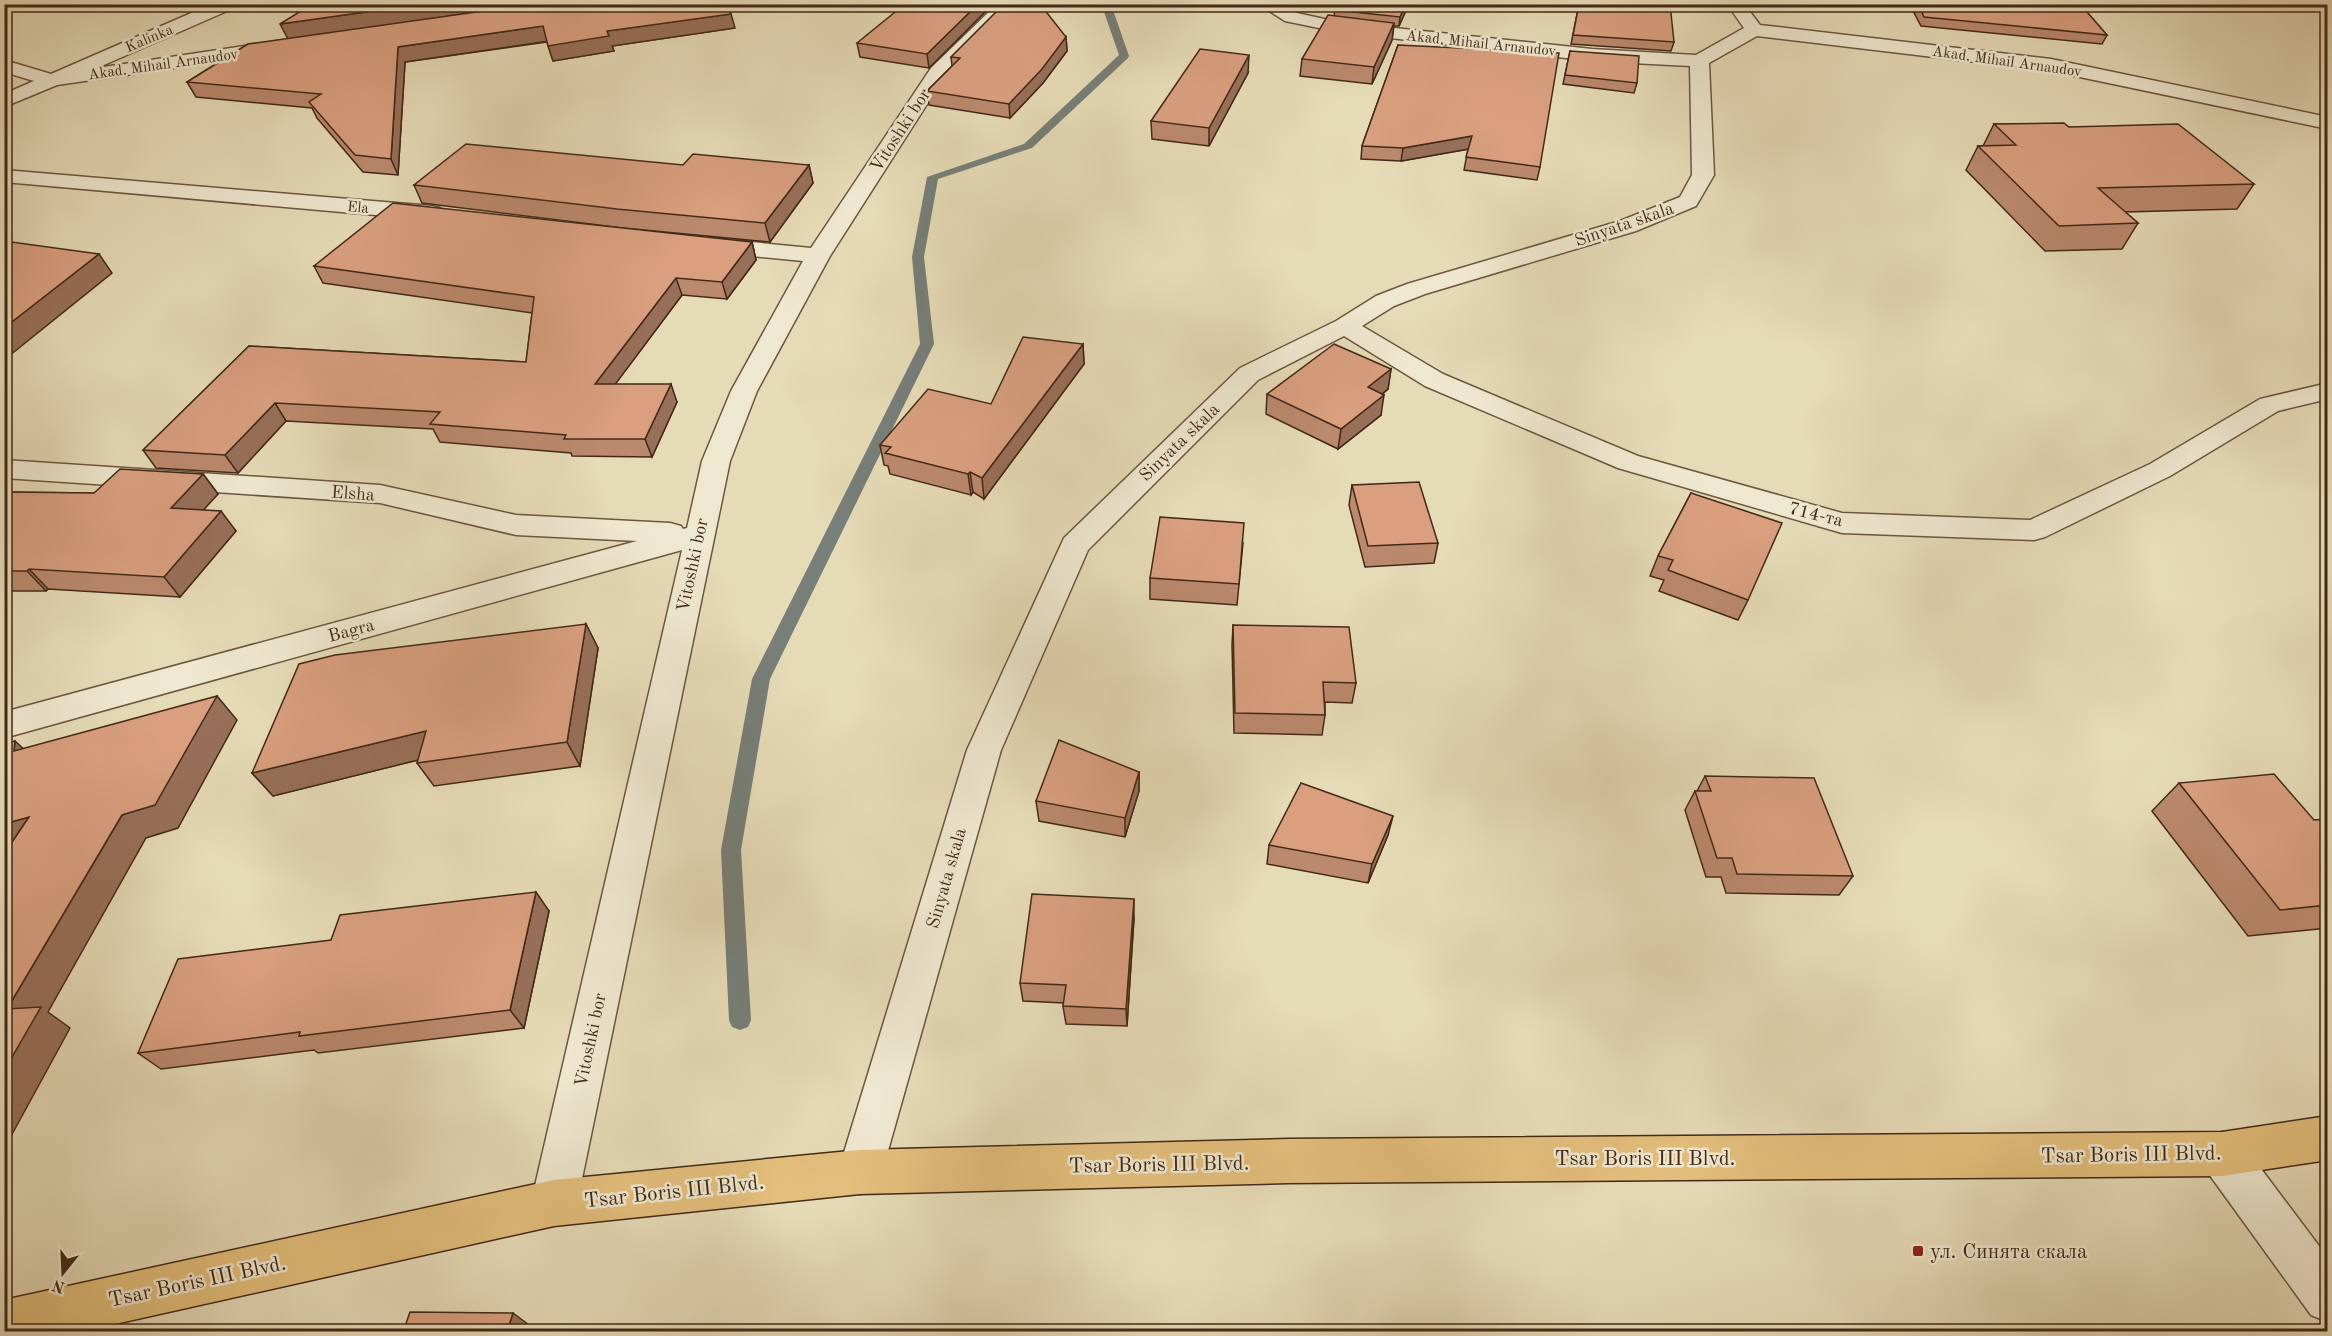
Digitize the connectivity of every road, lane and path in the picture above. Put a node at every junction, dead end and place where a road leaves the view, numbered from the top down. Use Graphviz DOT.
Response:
graph roads {
  1 [pos="228,4"];
  2 [pos="1008,4"];
  3 [pos="1266,4"];
  4 [pos="1735,4"];
  5 [pos="1754,30"];
  6 [pos="297,45"];
  7 [pos="1699,61"];
  8 [pos="4,66"];
  9 [pos="52,80"];
  10 [pos="4,101"];
  11 [pos="2328,123"];
  12 [pos="4,176"];
  13 [pos="449,215"];
  14 [pos="692,244"];
  15 [pos="818,256"];
  16 [pos="1345,326"];
  17 [pos="2328,391"];
  18 [pos="4,469"];
  19 [pos="699,535"];
  20 [pos="4,725"];
  21 [pos="2328,1138"];
  22 [pos="2222,1154"];
  23 [pos="860,1172"];
  24 [pos="555,1203"];
  25 [pos="2328,1298"];
  26 [pos="4,1324"];
  1 -- 9 [label="street, Kalinka"];
  2 -- 15 [label="street, Vitoshki bor"];
  3 -- 7 [label="street, Akad. Mihail Arnaudov"];
  4 -- 5 [label="street"];
  5 -- 7 [label="street"];
  5 -- 11 [label="street, Akad. Mihail Arnaudov"];
  6 -- 9 [label="street, Akad. Mihail Arnaudov"];
  7 -- 16 [label="street, Sinyata skala"];
  8 -- 9 [label="street"];
  9 -- 10 [label="street, Kalinka"];
  12 -- 13 [label="street, Ela"];
  14 -- 15 [label="street"];
  15 -- 19 [label="street, Vitoshki bor"];
  16 -- 17 [label="street, 714-та"];
  16 -- 23 [label="street, Sinyata skala"];
  18 -- 19 [label="street, Elsha"];
  19 -- 20 [label="street, Bagra"];
  19 -- 24 [label="street, Vitoshki bor"];
  21 -- 22 [label="main road, Tsar Boris III Blvd."];
  22 -- 23 [label="main road, Tsar Boris III Blvd."];
  22 -- 25 [label="street"];
  23 -- 24 [label="main road, Tsar Boris III Blvd."];
  24 -- 26 [label="main road, Tsar Boris III Blvd."];
}
